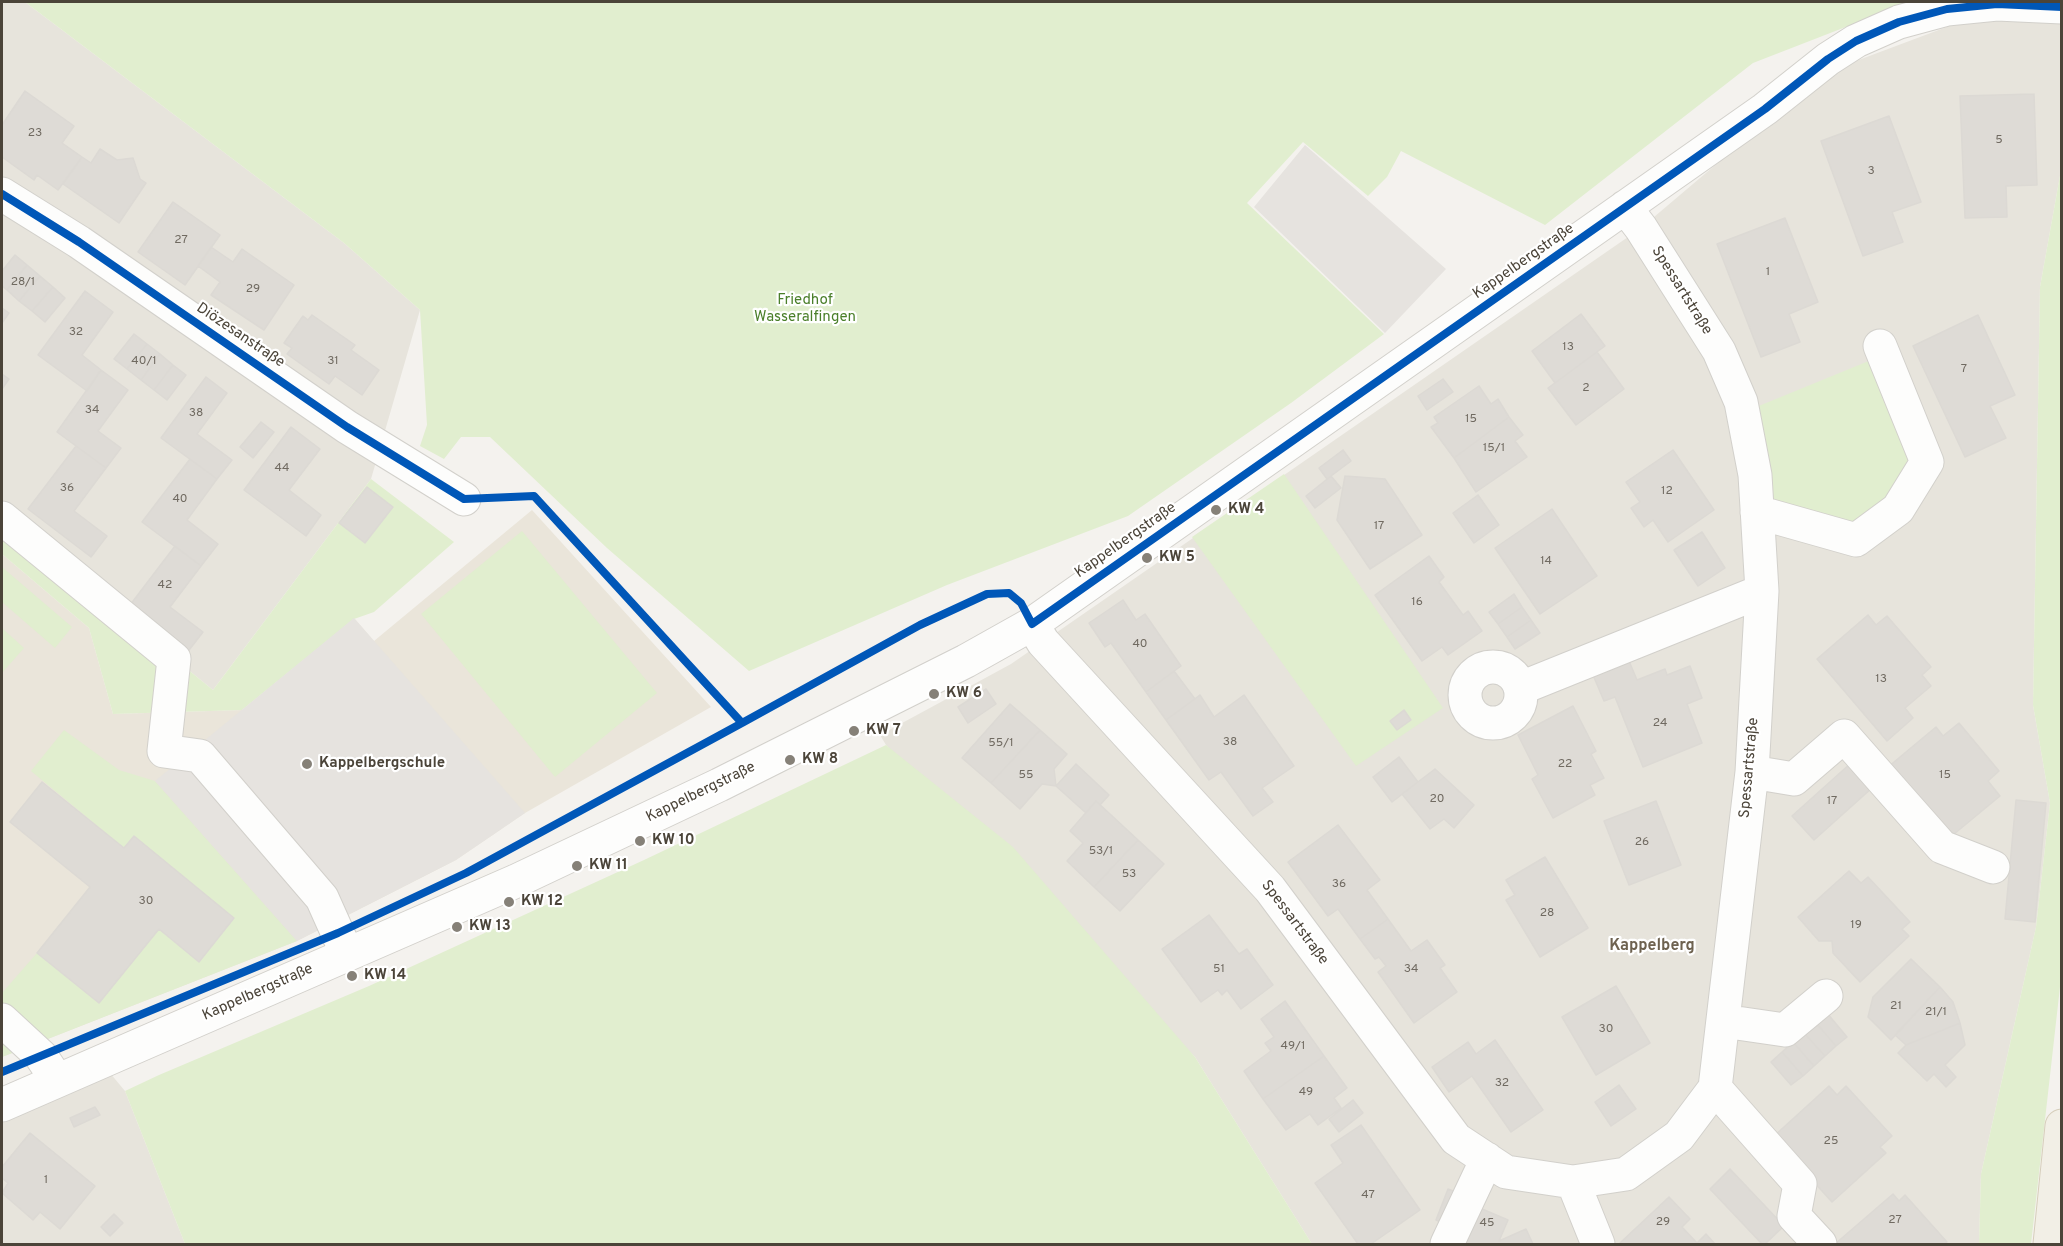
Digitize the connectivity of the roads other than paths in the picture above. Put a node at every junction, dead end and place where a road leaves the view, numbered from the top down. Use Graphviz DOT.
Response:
graph roads {
  1 [pos="1998,3"];
  2 [pos="2061,7"];
  3 [pos="2,194"];
  4 [pos="1625,207"];
  5 [pos="1880,346"];
  6 [pos="464,499"];
  7 [pos="1757,512"];
  8 [pos="2,518"];
  9 [pos="1762,591"];
  10 [pos="1032,624"];
  11 [pos="1521,688"];
  12 [pos="1752,772"];
  13 [pos="1993,867"];
  14 [pos="347,954"];
  15 [pos="1826,996"];
  16 [pos="2,1020"];
  17 [pos="1723,1021"];
  18 [pos="57,1080"];
  19 [pos="1714,1088"];
  20 [pos="2,1104"];
  21 [pos="2061,1126"];
  22 [pos="1487,1160"];
  23 [pos="1573,1182"];
  24 [pos="1447,1245"];
  25 [pos="1598,1245"];
  26 [pos="1820,1245"];
  27 [pos="2050,1245"];
  1 -- 2 [label="street, Kappelbergstraße"];
  1 -- 4 [label="street, Kappelbergstraße"];
  3 -- 6 [label="street, Diözesanstraße"];
  4 -- 7 [label="street, Spessartstraße"];
  4 -- 10 [label="street, Kappelbergstraße"];
  5 -- 7 [label="street"];
  7 -- 9 [label="street, Spessartstraße"];
  8 -- 14 [label="street"];
  9 -- 11 [label="street"];
  9 -- 12 [label="street, Spessartstraße"];
  10 -- 14 [label="street, Kappelbergstraße"];
  10 -- 22 [label="street, Spessartstraße"];
  12 -- 13 [label="street"];
  12 -- 17 [label="street, Spessartstraße"];
  14 -- 18 [label="street, Kappelbergstraße"];
  15 -- 17 [label="street"];
  16 -- 18 [label="street"];
  17 -- 19 [label="street, Spessartstraße"];
  18 -- 20 [label="street, Kappelbergstraße"];
  19 -- 23 [label="street, Spessartstraße"];
  19 -- 26 [label="street"];
  21 -- 27 [label="main road"];
  22 -- 23 [label="street, Spessartstraße"];
  22 -- 24 [label="street"];
  23 -- 25 [label="street"];
}
